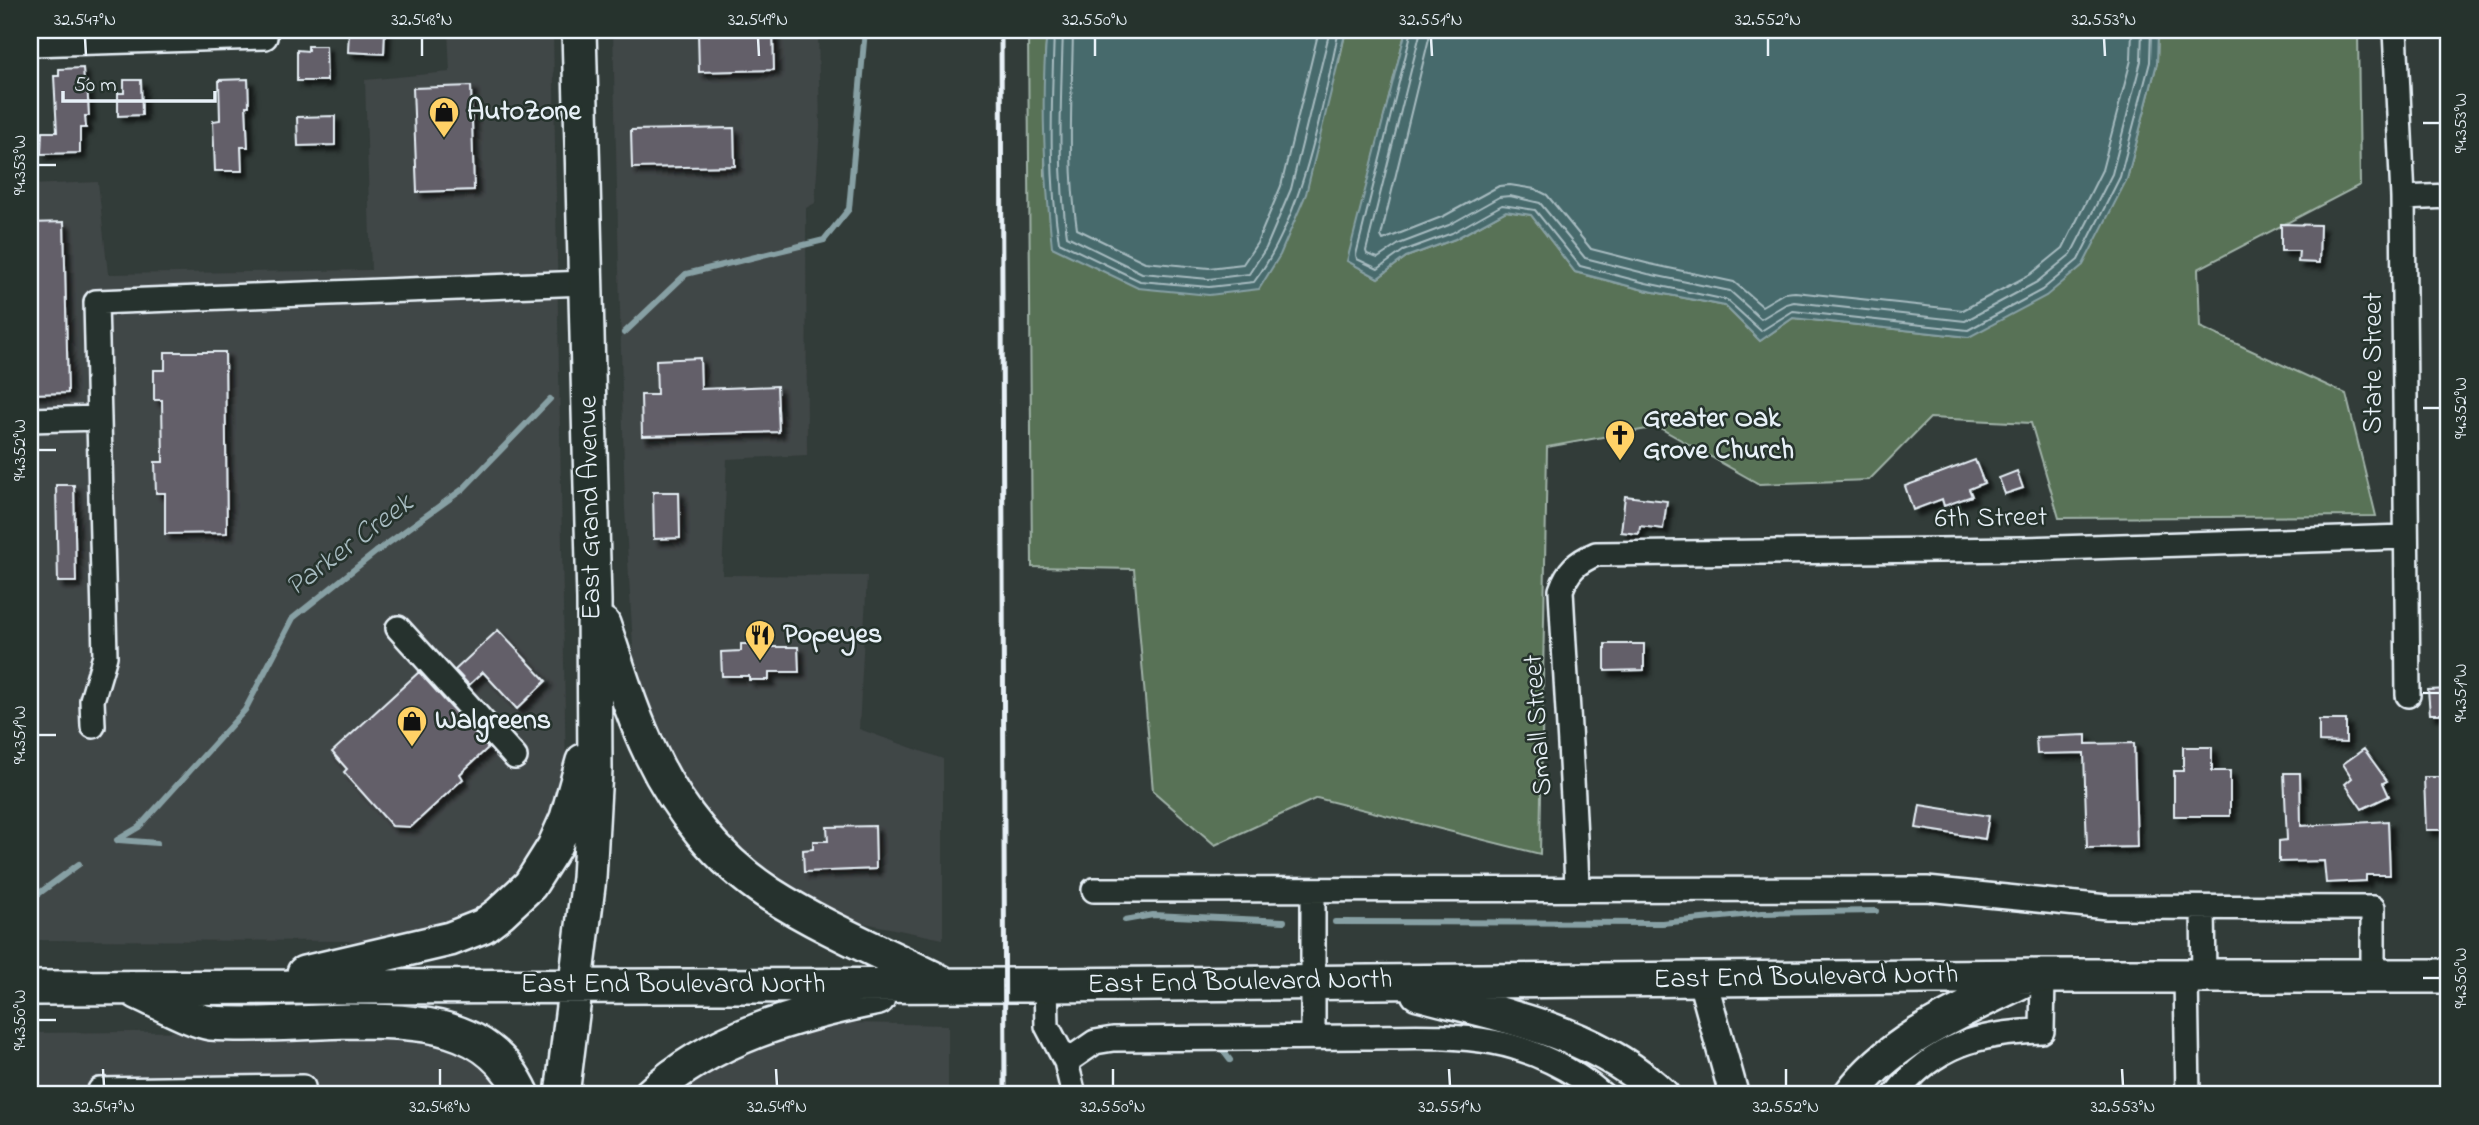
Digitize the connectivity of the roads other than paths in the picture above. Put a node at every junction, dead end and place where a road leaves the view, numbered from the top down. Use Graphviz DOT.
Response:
graph roads {
  1 [pos="579,30"];
  2 [pos="2395,30"];
  3 [pos="265,33"];
  4 [pos="30,44"];
  5 [pos="2449,196"];
  6 [pos="2403,198"];
  7 [pos="586,283"];
  8 [pos="99,418"];
  9 [pos="30,420"];
  10 [pos="2405,537"];
  11 [pos="1578,561"];
  12 [pos="594,600"];
  13 [pos="398,628"];
  14 [pos="2408,695"];
  15 [pos="596,715"];
  16 [pos="93,726"];
  17 [pos="515,757"];
  18 [pos="1094,890"];
  19 [pos="1313,890"];
  20 [pos="1577,890"];
  21 [pos="2203,908"];
  22 [pos="2038,976"];
  23 [pos="2372,976"];
  24 [pos="2449,976"];
  25 [pos="2195,977"];
  26 [pos="1702,979"];
  27 [pos="1375,982"];
  28 [pos="1313,983"];
  29 [pos="946,984"];
  30 [pos="576,985"];
  31 [pos="1046,985"];
  32 [pos="125,987"];
  33 [pos="244,987"];
  34 [pos="30,988"];
  35 [pos="1313,1037"];
  36 [pos="1066,1062"];
  37 [pos="303,1087"];
  38 [pos="100,1090"];
  39 [pos="523,1095"];
  40 [pos="562,1095"];
  41 [pos="649,1095"];
  42 [pos="1074,1095"];
  43 [pos="1603,1095"];
  44 [pos="1662,1095"];
  45 [pos="1734,1095"];
  46 [pos="1850,1095"];
  47 [pos="1895,1095"];
  48 [pos="2188,1095"];
  1 -- 7 [label="highway, East Grand Avenue"];
  2 -- 6 [label="street, State Street"];
  3 -- 4 [label="street"];
  5 -- 6 [label="street"];
  6 -- 10 [label="street, State Street"];
  7 -- 8 [label="street"];
  7 -- 12 [label="highway, East Grand Avenue"];
  8 -- 9 [label="street"];
  8 -- 16 [label="street"];
  10 -- 11 [label="street, 6th Street"];
  10 -- 14 [label="street, State Street"];
  11 -- 20 [label="street, Small Street"];
  12 -- 15 [label="highway, East Grand Avenue"];
  12 -- 29 [label="highway"];
  13 -- 17 [label="street"];
  15 -- 30 [label="highway, East Grand Avenue"];
  15 -- 33 [label="highway"];
  18 -- 19 [label="street"];
  19 -- 20 [label="street"];
  19 -- 28 [label="street"];
  20 -- 21 [label="street"];
  21 -- 23 [label="street"];
  21 -- 25 [label="street"];
  22 -- 25 [label="highway, East End Boulevard North"];
  22 -- 26 [label="highway, East End Boulevard North"];
  22 -- 46 [label="highway"];
  22 -- 47 [label="street"];
  23 -- 24 [label="highway, East End Boulevard North"];
  23 -- 25 [label="highway, East End Boulevard North"];
  25 -- 48 [label="street"];
  26 -- 27 [label="highway, East End Boulevard North"];
  26 -- 45 [label="main road"];
  27 -- 28 [label="highway, East End Boulevard North"];
  27 -- 44 [label="highway"];
  28 -- 31 [label="highway, East End Boulevard North"];
  28 -- 35 [label="street"];
  29 -- 30 [label="highway, East End Boulevard North"];
  29 -- 31 [label="highway, East End Boulevard North"];
  29 -- 41 [label="highway"];
  30 -- 33 [label="highway, East End Boulevard North"];
  30 -- 40 [label="highway, East Grand Avenue"];
  31 -- 36 [label="street"];
  32 -- 33 [label="highway, East End Boulevard North"];
  32 -- 34 [label="highway, East End Boulevard North"];
  32 -- 39 [label="highway"];
  35 -- 36 [label="street"];
  35 -- 43 [label="street"];
  36 -- 42 [label="street"];
  37 -- 38 [label="street"];
}
